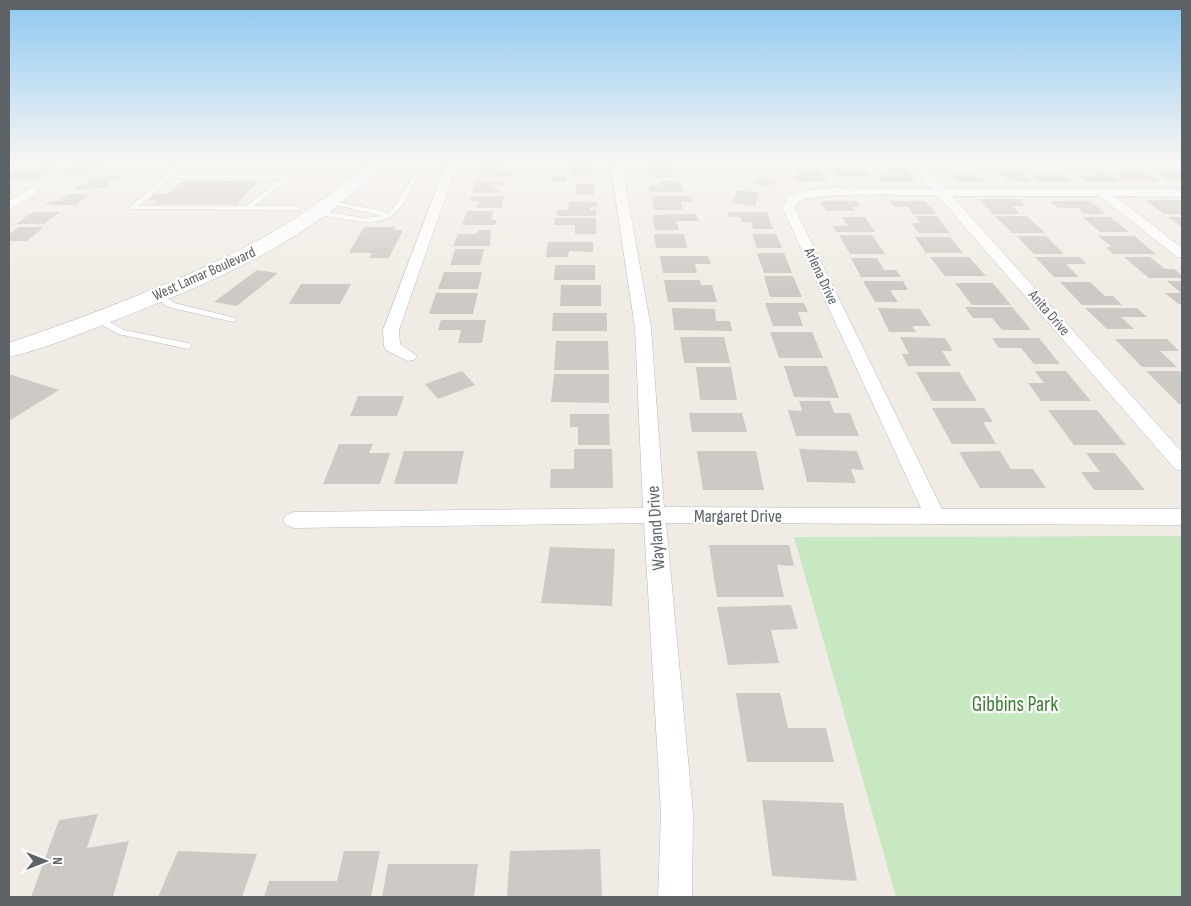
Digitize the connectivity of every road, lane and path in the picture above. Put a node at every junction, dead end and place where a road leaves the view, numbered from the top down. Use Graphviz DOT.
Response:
graph roads {
  1 [pos="137,203"];
  2 [pos="254,203"];
  3 [pos="303,203"];
  4 [pos="331,203"];
  5 [pos="399,203"];
  6 [pos="437,203"];
  7 [pos="622,203"];
  8 [pos="791,203"];
  9 [pos="952,203"];
  10 [pos="1116,203"];
  11 [pos="248,208"];
  12 [pos="297,208"];
  13 [pos="325,208"];
  14 [pos="388,216"];
  15 [pos="1182,254"];
  16 [pos="158,295"];
  17 [pos="98,319"];
  18 [pos="233,320"];
  19 [pos="9,331"];
  20 [pos="188,346"];
  21 [pos="9,350"];
  22 [pos="408,356"];
  23 [pos="1182,464"];
  24 [pos="654,515"];
  25 [pos="935,516"];
  26 [pos="1182,517"];
  27 [pos="294,520"];
  28 [pos="675,897"];
  1 -- 11 [label="lane"];
  2 -- 11 [label="lane"];
  3 -- 12 [label="main road, West Lamar Boulevard"];
  4 -- 13 [label="main road, West Lamar Boulevard"];
  5 -- 14 [label="lane"];
  6 -- 22 [label="street"];
  7 -- 24 [label="street, Wayland Drive"];
  8 -- 25 [label="street, Arlena Drive"];
  9 -- 23 [label="street, Anita Drive"];
  10 -- 15 [label="street"];
  11 -- 12 [label="lane"];
  12 -- 19 [label="main road, West Lamar Boulevard"];
  13 -- 14 [label="lane"];
  13 -- 14 [label="lane"];
  13 -- 16 [label="main road, West Lamar Boulevard"];
  16 -- 17 [label="main road, West Lamar Boulevard"];
  16 -- 18 [label="lane"];
  17 -- 20 [label="lane"];
  17 -- 21 [label="main road, West Lamar Boulevard"];
  24 -- 25 [label="street, Margaret Drive"];
  24 -- 27 [label="street, Margaret Drive"];
  24 -- 28 [label="street, Wayland Drive"];
  25 -- 26 [label="street, Margaret Drive"];
}
